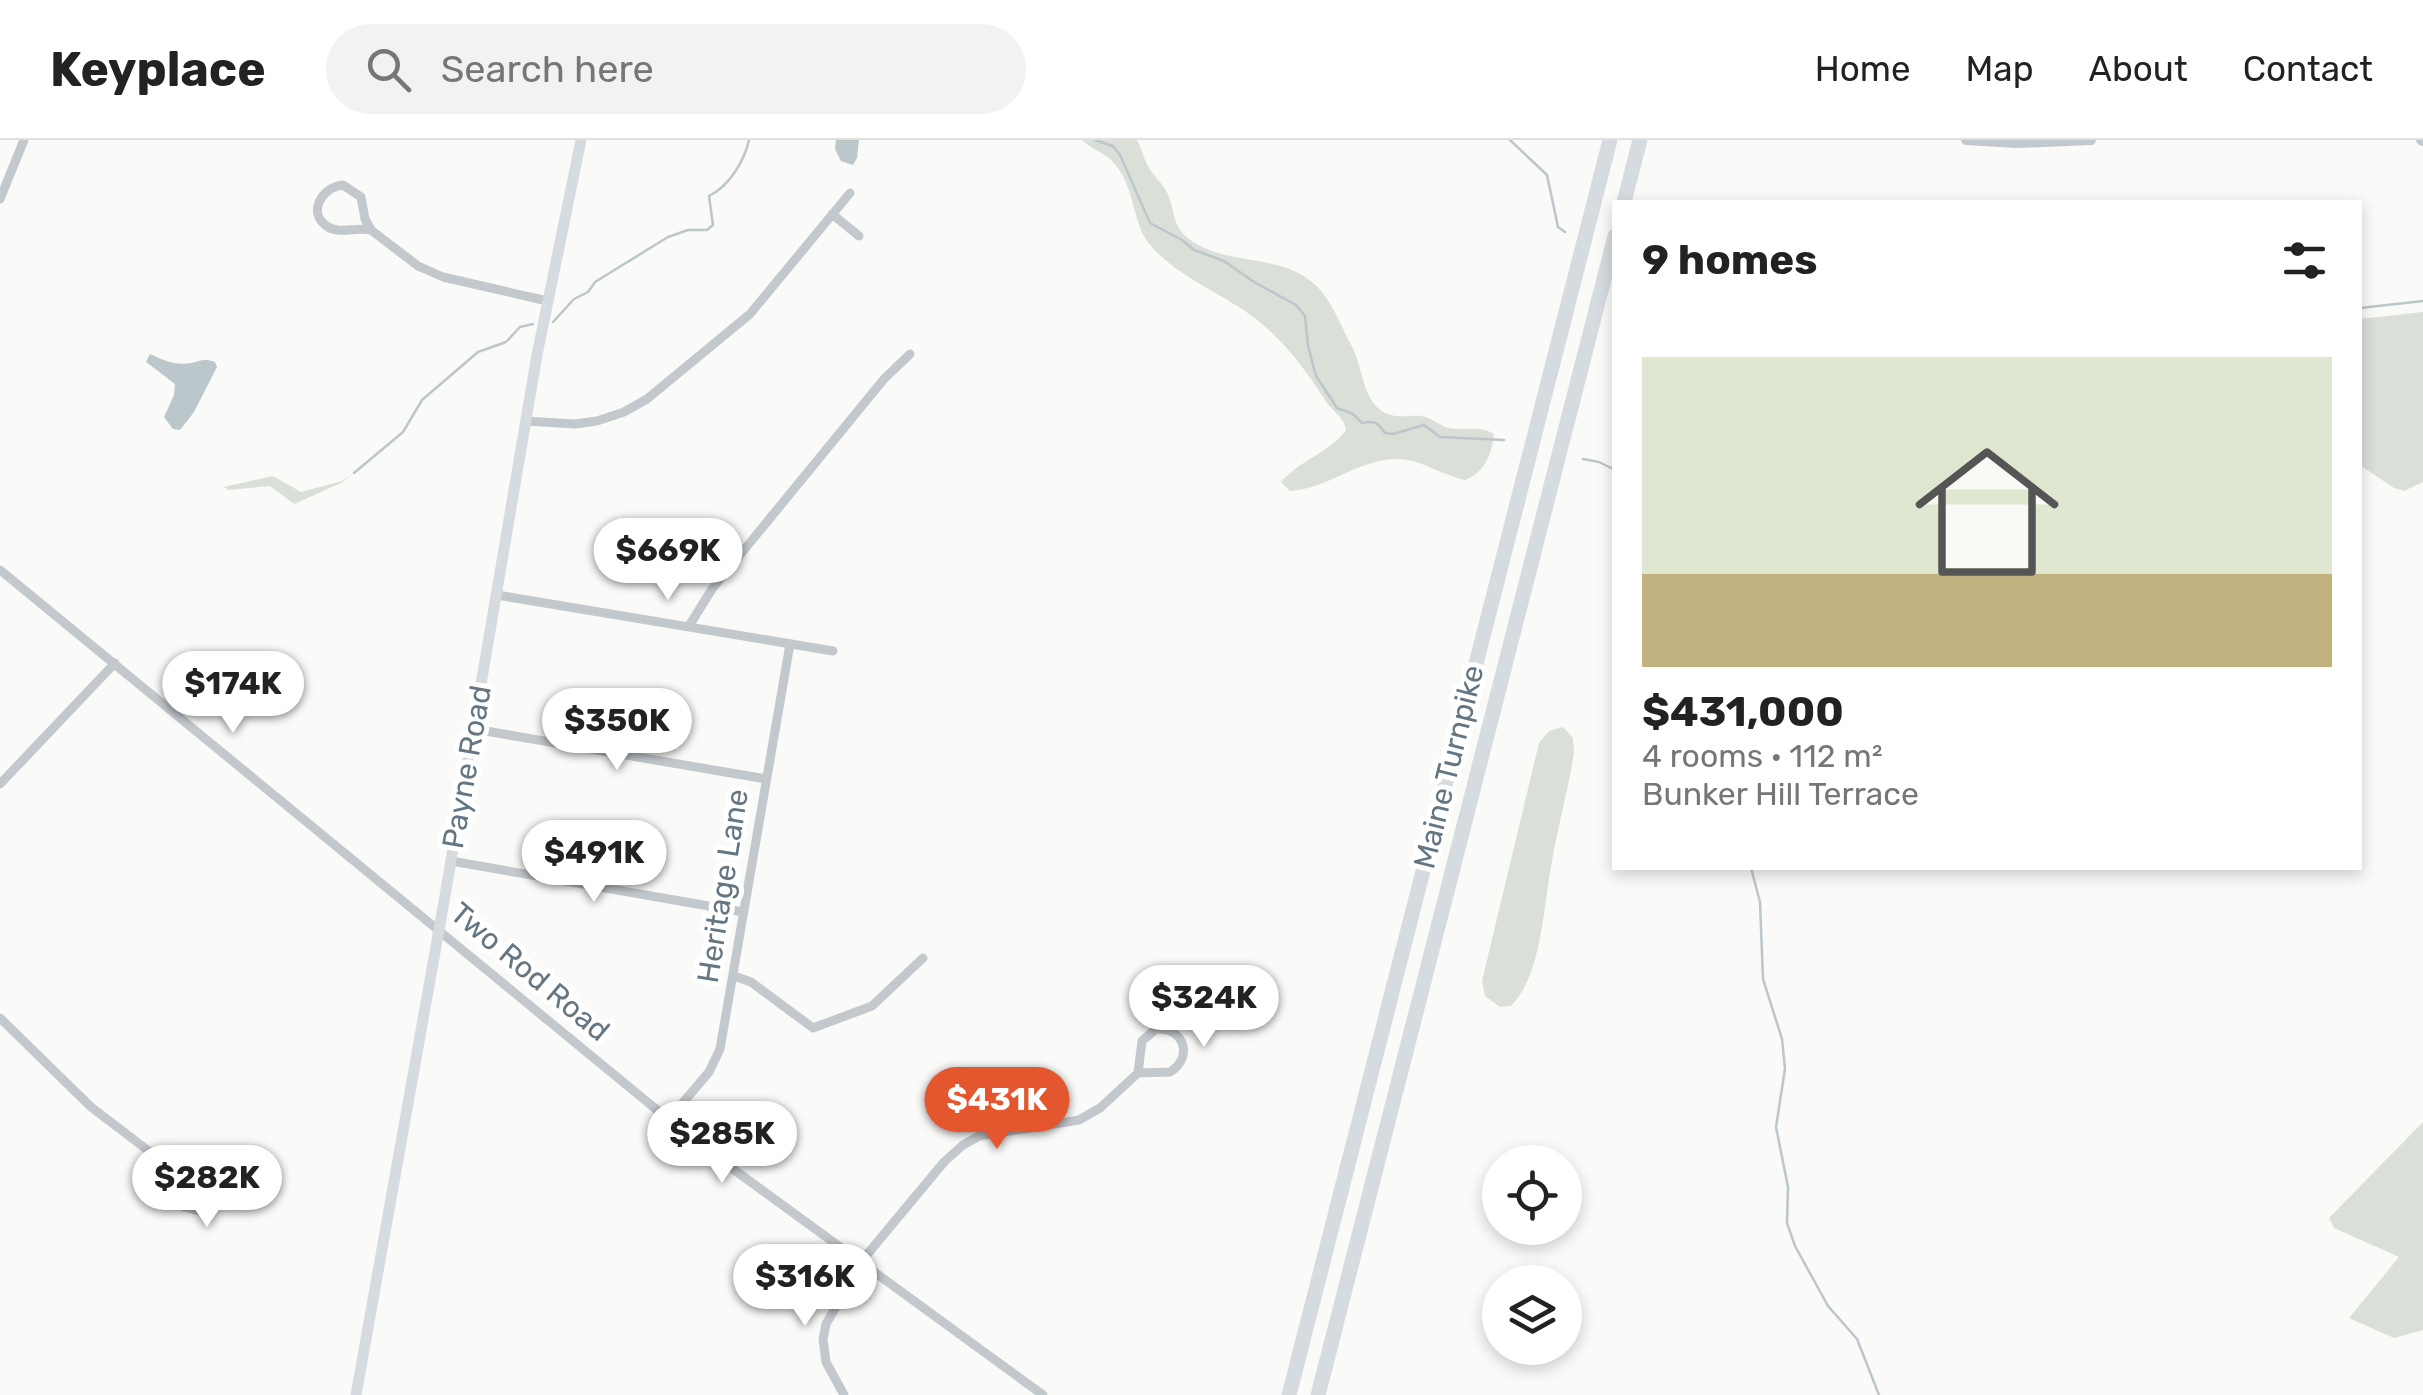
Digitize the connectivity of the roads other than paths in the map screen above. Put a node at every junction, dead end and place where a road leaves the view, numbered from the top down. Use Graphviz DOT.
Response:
graph roads {
  1 [pos="24,140"];
  2 [pos="581,140"];
  3 [pos="1610,140"];
  4 [pos="1640,140"];
  5 [pos="1966,140"];
  6 [pos="2091,140"];
  7 [pos="850,193"];
  8 [pos="0,199"];
  9 [pos="1625,200"];
  10 [pos="832,214"];
  11 [pos="371,230"];
  12 [pos="858,236"];
  13 [pos="1612,248"];
  14 [pos="547,301"];
  15 [pos="910,354"];
  16 [pos="525,420"];
  17 [pos="0,570"];
  18 [pos="497,595"];
  19 [pos="689,626"];
  20 [pos="790,644"];
  21 [pos="833,651"];
  22 [pos="115,664"];
  23 [pos="474,729"];
  24 [pos="766,778"];
  25 [pos="0,784"];
  26 [pos="451,861"];
  27 [pos="743,912"];
  28 [pos="438,932"];
  29 [pos="923,958"];
  30 [pos="734,976"];
  31 [pos="0,1018"];
  32 [pos="1138,1073"];
  33 [pos="668,1119"];
  34 [pos="175,1172"];
  35 [pos="861,1264"];
  36 [pos="356,1395"];
  37 [pos="844,1395"];
  38 [pos="1043,1395"];
  39 [pos="1290,1395"];
  40 [pos="1318,1395"];
  1 -- 8 [label="street"];
  2 -- 14 [label="main road, Payne Road"];
  3 -- 39 [label="highway, Maine Turnpike"];
  4 -- 9 [label="highway"];
  5 -- 6 [label="street"];
  7 -- 10 [label="street"];
  10 -- 12 [label="street"];
  10 -- 16 [label="street"];
  11 -- 11 [label="street"];
  11 -- 14 [label="street"];
  13 -- 40 [label="highway, Maine Turnpike"];
  14 -- 16 [label="main road, Payne Road"];
  15 -- 19 [label="street"];
  16 -- 18 [label="main road, Payne Road"];
  17 -- 22 [label="street, Two Rod Road"];
  18 -- 19 [label="street"];
  18 -- 23 [label="main road, Payne Road"];
  19 -- 20 [label="street"];
  20 -- 21 [label="street"];
  20 -- 24 [label="street, Heritage Lane"];
  22 -- 25 [label="street"];
  22 -- 28 [label="street, Two Rod Road"];
  23 -- 24 [label="street"];
  23 -- 26 [label="main road, Payne Road"];
  24 -- 27 [label="street, Heritage Lane"];
  26 -- 27 [label="street"];
  26 -- 28 [label="main road, Payne Road"];
  27 -- 30 [label="street, Heritage Lane"];
  28 -- 33 [label="street, Two Rod Road"];
  28 -- 36 [label="main road, Payne Road"];
  29 -- 30 [label="street"];
  30 -- 33 [label="street, Heritage Lane"];
  31 -- 34 [label="street"];
  32 -- 32 [label="street"];
  32 -- 35 [label="street"];
  33 -- 35 [label="street, Two Rod Road"];
  34 -- 34 [label="street"];
  35 -- 37 [label="street"];
  35 -- 38 [label="street, Two Rod Road"];
}
